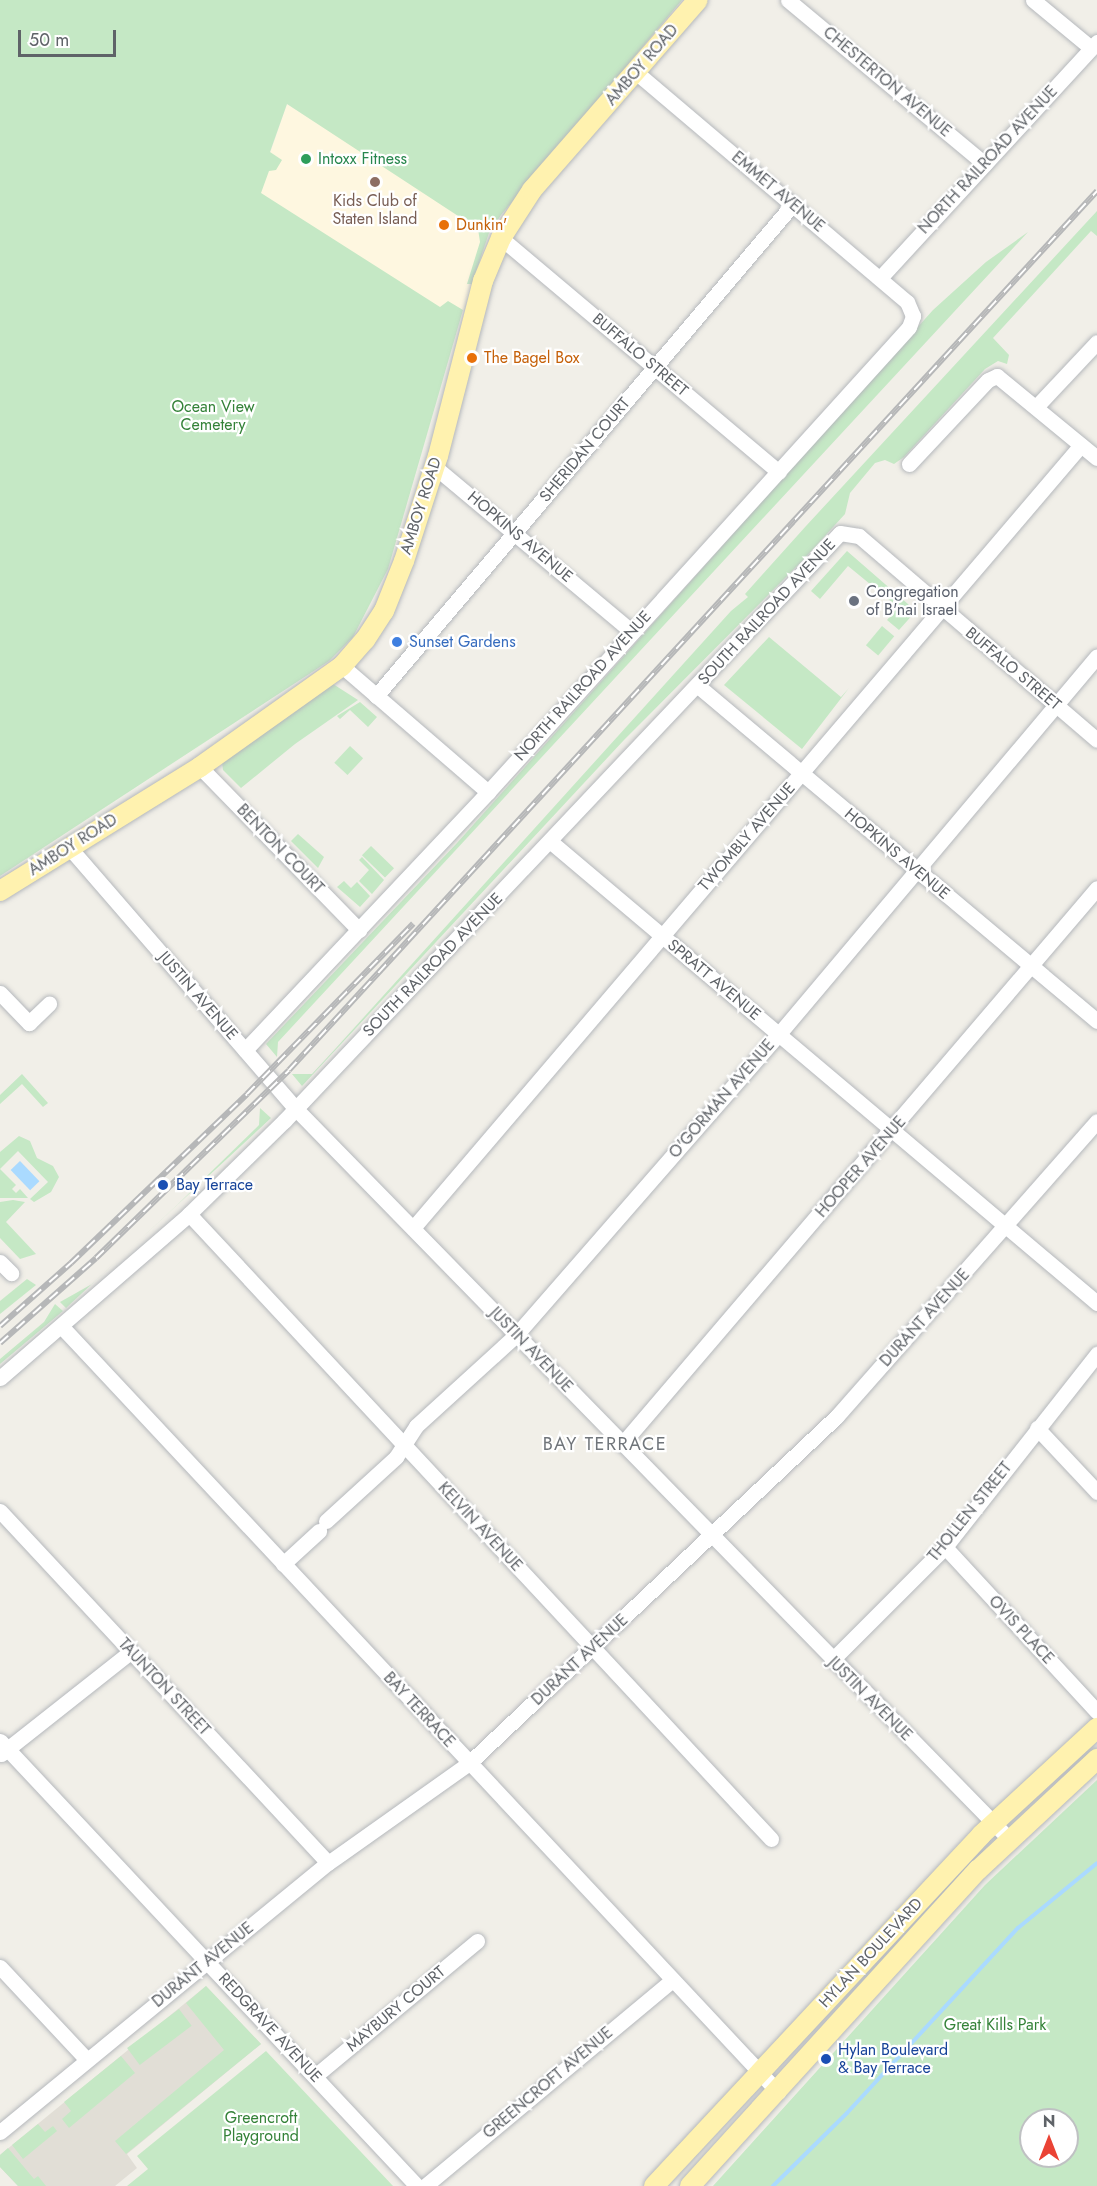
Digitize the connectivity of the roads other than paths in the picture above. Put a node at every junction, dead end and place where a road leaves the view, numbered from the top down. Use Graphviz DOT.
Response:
graph roads {
  1 [pos="698,0"];
  2 [pos="788,0"];
  3 [pos="1033,0"];
  4 [pos="1094,45"];
  5 [pos="637,73"];
  6 [pos="985,164"];
  7 [pos="794,204"];
  8 [pos="501,238"];
  9 [pos="880,278"];
  10 [pos="913,316"];
  11 [pos="1097,342"];
  12 [pos="655,368"];
  13 [pos="1036,407"];
  14 [pos="1081,445"];
  15 [pos="1097,458"];
  16 [pos="909,464"];
  17 [pos="435,467"];
  18 [pos="779,472"];
  19 [pos="845,531"];
  20 [pos="515,532"];
  21 [pos="941,609"];
  22 [pos="632,632"];
  23 [pos="1097,656"];
  24 [pos="342,666"];
  25 [pos="698,686"];
  26 [pos="376,696"];
  27 [pos="1056,705"];
  28 [pos="1097,740"];
  29 [pos="200,767"];
  30 [pos="801,773"];
  31 [pos="488,792"];
  32 [pos="551,842"];
  33 [pos="69,847"];
  34 [pos="916,869"];
  35 [pos="1097,888"];
  36 [pos="0,891"];
  37 [pos="359,930"];
  38 [pos="661,936"];
  39 [pos="1031,966"];
  40 [pos="0,993"];
  41 [pos="49,1004"];
  42 [pos="1097,1021"];
  43 [pos="778,1035"];
  44 [pos="245,1050"];
  45 [pos="296,1109"];
  46 [pos="1097,1120"];
  47 [pos="893,1131"];
  48 [pos="189,1214"];
  49 [pos="1006,1227"];
  50 [pos="413,1228"];
  51 [pos="1097,1303"];
  52 [pos="62,1327"];
  53 [pos="516,1335"];
  54 [pos="1097,1354"];
  55 [pos="0,1378"];
  56 [pos="1037,1428"];
  57 [pos="622,1444"];
  58 [pos="404,1445"];
  59 [pos="1097,1492"];
  60 [pos="0,1511"];
  61 [pos="711,1536"];
  62 [pos="945,1547"];
  63 [pos="283,1564"];
  64 [pos="593,1648"];
  65 [pos="130,1652"];
  66 [pos="832,1660"];
  67 [pos="1097,1712"];
  68 [pos="1097,1728"];
  69 [pos="2,1748"];
  70 [pos="1097,1759"];
  71 [pos="468,1764"];
  72 [pos="993,1823"];
  73 [pos="771,1839"];
  74 [pos="1009,1839"];
  75 [pos="328,1863"];
  76 [pos="477,1941"];
  77 [pos="207,1961"];
  78 [pos="0,1967"];
  79 [pos="671,1981"];
  80 [pos="87,2060"];
  81 [pos="758,2073"];
  82 [pos="315,2076"];
  83 [pos="778,2092"];
  84 [pos="0,2132"];
  85 [pos="417,2186"];
  86 [pos="425,2186"];
  87 [pos="654,2186"];
  88 [pos="690,2186"];
  1 -- 5 [label="main road, AMBOY ROAD"];
  2 -- 6 [label="street, CHESTERTON AVENUE"];
  3 -- 4 [label="street"];
  4 -- 6 [label="street, NORTH RAILROAD AVENUE"];
  5 -- 7 [label="street, EMMET AVENUE"];
  5 -- 8 [label="main road, AMBOY ROAD"];
  6 -- 9 [label="street, NORTH RAILROAD AVENUE"];
  7 -- 9 [label="street, EMMET AVENUE"];
  7 -- 12 [label="street, SHERIDAN COURT"];
  8 -- 12 [label="street, BUFFALO STREET"];
  8 -- 17 [label="main road, AMBOY ROAD"];
  9 -- 10 [label="street, EMMET AVENUE"];
  10 -- 18 [label="street, NORTH RAILROAD AVENUE"];
  11 -- 13 [label="street"];
  12 -- 18 [label="street, BUFFALO STREET"];
  12 -- 20 [label="street, SHERIDAN COURT"];
  13 -- 14 [label="street"];
  13 -- 16 [label="street"];
  14 -- 15 [label="street"];
  14 -- 21 [label="street, TWOMBLY AVENUE"];
  17 -- 20 [label="street, HOPKINS AVENUE"];
  17 -- 24 [label="main road, AMBOY ROAD"];
  18 -- 22 [label="street, NORTH RAILROAD AVENUE"];
  19 -- 21 [label="street, BUFFALO STREET"];
  19 -- 25 [label="street, SOUTH RAILROAD AVENUE"];
  20 -- 22 [label="street, HOPKINS AVENUE"];
  20 -- 26 [label="street, SHERIDAN COURT"];
  21 -- 27 [label="street, BUFFALO STREET"];
  21 -- 30 [label="street, TWOMBLY AVENUE"];
  22 -- 31 [label="street, NORTH RAILROAD AVENUE"];
  23 -- 27 [label="street, O'GORMAN AVENUE"];
  24 -- 26 [label="street"];
  24 -- 29 [label="main road, AMBOY ROAD"];
  25 -- 30 [label="street, HOPKINS AVENUE"];
  25 -- 32 [label="street, SOUTH RAILROAD AVENUE"];
  26 -- 31 [label="street"];
  27 -- 28 [label="street, BUFFALO STREET"];
  27 -- 34 [label="street, O'GORMAN AVENUE"];
  29 -- 33 [label="main road, AMBOY ROAD"];
  29 -- 37 [label="street, BENTON COURT"];
  30 -- 34 [label="street, HOPKINS AVENUE"];
  30 -- 38 [label="street, TWOMBLY AVENUE"];
  31 -- 37 [label="street, NORTH RAILROAD AVENUE"];
  32 -- 38 [label="street, SPRATT AVENUE"];
  32 -- 45 [label="street, SOUTH RAILROAD AVENUE"];
  33 -- 36 [label="main road, AMBOY ROAD"];
  33 -- 44 [label="street, JUSTIN AVENUE"];
  34 -- 39 [label="street, HOPKINS AVENUE"];
  34 -- 43 [label="street, O'GORMAN AVENUE"];
  35 -- 39 [label="street, HOOPER AVENUE"];
  37 -- 44 [label="street, NORTH RAILROAD AVENUE"];
  38 -- 43 [label="street, SPRATT AVENUE"];
  38 -- 50 [label="street, TWOMBLY AVENUE"];
  39 -- 42 [label="street, HOPKINS AVENUE"];
  39 -- 47 [label="street, HOOPER AVENUE"];
  40 -- 41 [label="street"];
  43 -- 47 [label="street, SPRATT AVENUE"];
  43 -- 53 [label="street, O'GORMAN AVENUE"];
  44 -- 45 [label="street, JUSTIN AVENUE"];
  45 -- 48 [label="street, SOUTH RAILROAD AVENUE"];
  45 -- 50 [label="street, JUSTIN AVENUE"];
  46 -- 49 [label="street, DURANT AVENUE"];
  47 -- 49 [label="street, SPRATT AVENUE"];
  47 -- 57 [label="street, HOOPER AVENUE"];
  48 -- 52 [label="street, SOUTH RAILROAD AVENUE"];
  48 -- 58 [label="street, KELVIN AVENUE"];
  49 -- 51 [label="street, SPRATT AVENUE"];
  49 -- 61 [label="street, DURANT AVENUE"];
  50 -- 53 [label="street, JUSTIN AVENUE"];
  52 -- 55 [label="street, SOUTH RAILROAD AVENUE"];
  52 -- 63 [label="street, BAY TERRACE"];
  53 -- 57 [label="street, JUSTIN AVENUE"];
  53 -- 58 [label="street, O'GORMAN AVENUE"];
  54 -- 56 [label="street, THOLLEN STREET"];
  56 -- 59 [label="street"];
  56 -- 62 [label="street, THOLLEN STREET"];
  57 -- 61 [label="street, JUSTIN AVENUE"];
  58 -- 63 [label="street, O'GORMAN AVENUE"];
  58 -- 64 [label="street, KELVIN AVENUE"];
  60 -- 65 [label="street, TAUNTON STREET"];
  61 -- 64 [label="street, DURANT AVENUE"];
  61 -- 66 [label="street, JUSTIN AVENUE"];
  62 -- 66 [label="street, THOLLEN STREET"];
  62 -- 67 [label="street, OVIS PLACE"];
  63 -- 71 [label="street, BAY TERRACE"];
  64 -- 71 [label="street, DURANT AVENUE"];
  64 -- 73 [label="street, KELVIN AVENUE"];
  65 -- 69 [label="street"];
  65 -- 75 [label="street, TAUNTON STREET"];
  66 -- 72 [label="street, JUSTIN AVENUE"];
  68 -- 72 [label="main road, HYLAN BOULEVARD"];
  69 -- 77 [label="street, REDGRAVE AVENUE"];
  70 -- 74 [label="main road, HYLAN BOULEVARD"];
  71 -- 75 [label="street, DURANT AVENUE"];
  71 -- 79 [label="street, BAY TERRACE"];
  72 -- 74 [label="street, JUSTIN AVENUE"];
  72 -- 81 [label="main road, HYLAN BOULEVARD"];
  74 -- 83 [label="main road, HYLAN BOULEVARD"];
  75 -- 77 [label="street, DURANT AVENUE"];
  76 -- 82 [label="street, MAYBURY COURT"];
  77 -- 80 [label="street, DURANT AVENUE"];
  77 -- 82 [label="street, REDGRAVE AVENUE"];
  78 -- 80 [label="street"];
  79 -- 81 [label="street, BAY TERRACE"];
  79 -- 86 [label="street, GREENCROFT AVENUE"];
  80 -- 84 [label="street, DURANT AVENUE"];
  81 -- 83 [label="street, BAY TERRACE"];
  81 -- 87 [label="main road, HYLAN BOULEVARD"];
  82 -- 85 [label="street, REDGRAVE AVENUE"];
  83 -- 88 [label="main road, HYLAN BOULEVARD"];
}
